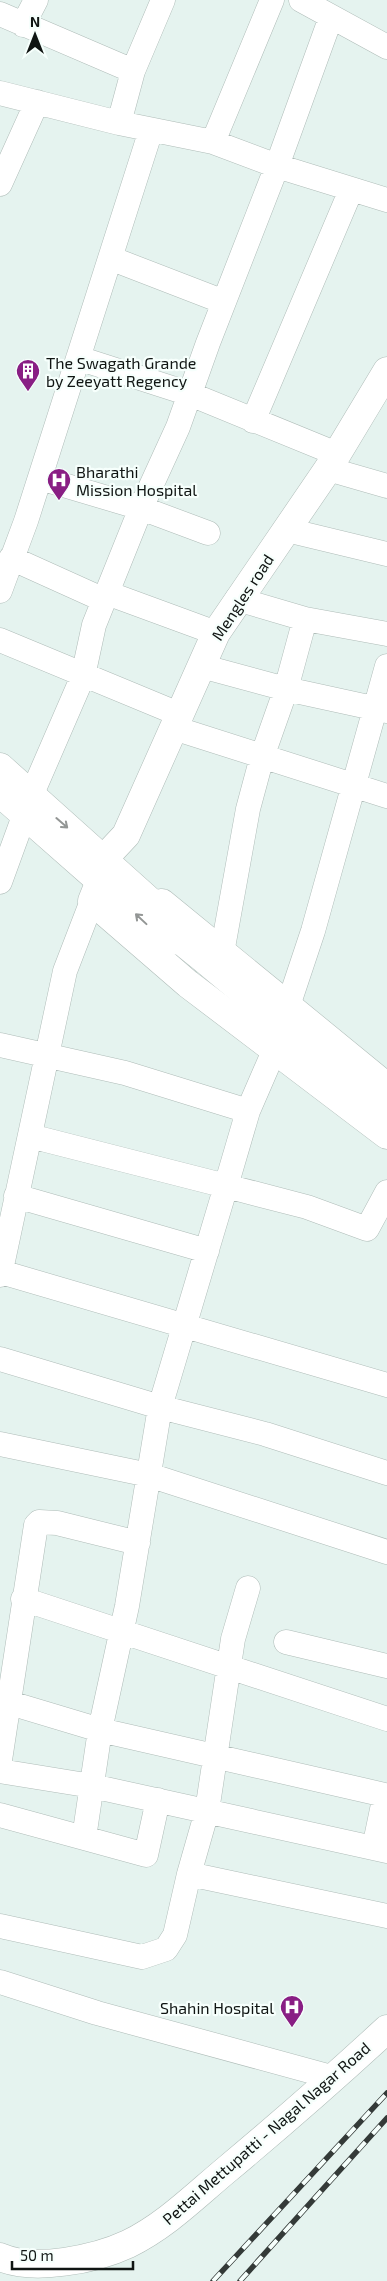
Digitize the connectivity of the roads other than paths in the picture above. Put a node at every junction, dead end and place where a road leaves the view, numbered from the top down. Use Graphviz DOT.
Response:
graph roads {
  1 [pos="36,0"];
  2 [pos="163,0"];
  3 [pos="272,0"];
  4 [pos="302,0"];
  5 [pos="0,14"];
  6 [pos="331,17"];
  7 [pos="23,25"];
  8 [pos="387,47"];
  9 [pos="133,71"];
  10 [pos="0,92"];
  11 [pos="37,102"];
  12 [pos="119,124"];
  13 [pos="151,130"];
  14 [pos="213,142"];
  15 [pos="278,166"];
  16 [pos="0,184"];
  17 [pos="351,190"];
  18 [pos="387,200"];
  19 [pos="110,258"];
  20 [pos="224,302"];
  21 [pos="78,358"];
  22 [pos="387,371"];
  23 [pos="190,394"];
  24 [pos="253,421"];
  25 [pos="332,461"];
  26 [pos="40,478"];
  27 [pos="387,486"];
  28 [pos="141,508"];
  29 [pos="287,530"];
  30 [pos="208,533"];
  31 [pos="9,545"];
  32 [pos="387,554"];
  33 [pos="0,591"];
  34 [pos="105,597"];
  35 [pos="238,599"];
  36 [pos="305,619"];
  37 [pos="216,633"];
  38 [pos="387,634"];
  39 [pos="0,640"];
  40 [pos="201,666"];
  41 [pos="387,666"];
  42 [pos="83,676"];
  43 [pos="286,689"];
  44 [pos="381,710"];
  45 [pos="178,722"];
  46 [pos="262,757"];
  47 [pos="0,767"];
  48 [pos="353,786"];
  49 [pos="0,793"];
  50 [pos="387,796"];
  51 [pos="27,806"];
  52 [pos="102,873"];
  53 [pos="1,874"];
  54 [pos="213,956"];
  55 [pos="288,1006"];
  56 [pos="0,1045"];
  57 [pos="274,1051"];
  58 [pos="46,1057"];
  59 [pos="387,1088"];
  60 [pos="248,1111"];
  61 [pos="387,1112"];
  62 [pos="387,1134"];
  63 [pos="30,1136"];
  64 [pos="226,1186"];
  65 [pos="387,1192"];
  66 [pos="16,1196"];
  67 [pos="206,1251"];
  68 [pos="0,1274"];
  69 [pos="183,1326"];
  70 [pos="0,1359"];
  71 [pos="387,1385"];
  72 [pos="160,1407"];
  73 [pos="0,1444"];
  74 [pos="387,1473"];
  75 [pos="149,1475"];
  76 [pos="138,1543"];
  77 [pos="387,1552"];
  78 [pos="248,1588"];
  79 [pos="23,1600"];
  80 [pos="120,1631"];
  81 [pos="286,1642"];
  82 [pos="228,1666"];
  83 [pos="387,1666"];
  84 [pos="4,1701"];
  85 [pos="387,1719"];
  86 [pos="100,1730"];
  87 [pos="216,1755"];
  88 [pos="0,1760"];
  89 [pos="0,1771"];
  90 [pos="92,1786"];
  91 [pos="386,1793"];
  92 [pos="158,1800"];
  93 [pos="207,1810"];
  94 [pos="0,1815"];
  95 [pos="84,1838"];
  96 [pos="380,1849"];
  97 [pos="189,1874"];
  98 [pos="387,1916"];
  99 [pos="0,1926"];
  100 [pos="0,1982"];
  101 [pos="387,2029"];
  102 [pos="335,2078"];
  103 [pos="8,2266"];
  1 -- 7 [label="street"];
  2 -- 9 [label="street"];
  3 -- 14 [label="street"];
  4 -- 6 [label="street"];
  5 -- 7 [label="street"];
  6 -- 8 [label="street"];
  6 -- 15 [label="street"];
  7 -- 9 [label="street"];
  9 -- 12 [label="street"];
  10 -- 11 [label="street"];
  11 -- 12 [label="street"];
  11 -- 16 [label="street"];
  12 -- 13 [label="street"];
  13 -- 14 [label="street"];
  13 -- 19 [label="street"];
  14 -- 15 [label="street"];
  15 -- 17 [label="street"];
  15 -- 20 [label="street"];
  17 -- 18 [label="street"];
  17 -- 24 [label="street"];
  19 -- 20 [label="street"];
  19 -- 21 [label="street"];
  20 -- 23 [label="street"];
  21 -- 23 [label="street"];
  21 -- 26 [label="street"];
  22 -- 25 [label="main road, Mengles road"];
  23 -- 24 [label="street"];
  23 -- 28 [label="street"];
  24 -- 25 [label="street"];
  25 -- 27 [label="street"];
  25 -- 29 [label="main road, Mengles road"];
  26 -- 28 [label="street"];
  26 -- 31 [label="street"];
  28 -- 30 [label="street"];
  28 -- 34 [label="street"];
  29 -- 32 [label="street"];
  29 -- 35 [label="main road, Mengles road"];
  31 -- 33 [label="street"];
  31 -- 34 [label="street"];
  34 -- 37 [label="street"];
  34 -- 42 [label="street"];
  35 -- 36 [label="street"];
  35 -- 37 [label="main road, Mengles road"];
  36 -- 38 [label="street"];
  36 -- 43 [label="street"];
  37 -- 40 [label="main road, Mengles road"];
  39 -- 42 [label="street"];
  40 -- 43 [label="street"];
  40 -- 45 [label="main road, Mengles road"];
  41 -- 44 [label="street"];
  42 -- 45 [label="street"];
  42 -- 51 [label="street"];
  43 -- 44 [label="street"];
  43 -- 46 [label="street"];
  44 -- 48 [label="street"];
  45 -- 46 [label="street"];
  45 -- 52 [label="main road, Mengles road"];
  46 -- 48 [label="street"];
  46 -- 54 [label="street"];
  47 -- 51 [label="main road"];
  48 -- 50 [label="street"];
  48 -- 55 [label="street"];
  49 -- 51 [label="main road"];
  51 -- 52 [label="main road"];
  51 -- 53 [label="street"];
  52 -- 54 [label="main road"];
  52 -- 54 [label="main road"];
  52 -- 57 [label="main road"];
  52 -- 58 [label="street"];
  54 -- 55 [label="main road"];
  54 -- 61 [label="main road"];
  55 -- 59 [label="main road"];
  56 -- 58 [label="street"];
  57 -- 60 [label="street"];
  57 -- 62 [label="main road"];
  58 -- 60 [label="street"];
  58 -- 63 [label="street"];
  60 -- 64 [label="street"];
  63 -- 64 [label="street"];
  63 -- 66 [label="street"];
  64 -- 65 [label="street"];
  64 -- 67 [label="street"];
  66 -- 67 [label="street"];
  66 -- 68 [label="street"];
  67 -- 69 [label="street"];
  68 -- 69 [label="street"];
  69 -- 71 [label="street"];
  69 -- 72 [label="street"];
  70 -- 72 [label="street"];
  72 -- 74 [label="street"];
  72 -- 75 [label="street"];
  73 -- 75 [label="street"];
  75 -- 76 [label="street"];
  75 -- 77 [label="street"];
  76 -- 79 [label="street"];
  76 -- 80 [label="street"];
  78 -- 82 [label="street"];
  79 -- 80 [label="street"];
  79 -- 84 [label="street"];
  80 -- 82 [label="street"];
  80 -- 86 [label="street"];
  81 -- 83 [label="street"];
  82 -- 85 [label="street"];
  82 -- 87 [label="street"];
  84 -- 86 [label="street"];
  84 -- 88 [label="street"];
  86 -- 87 [label="street"];
  86 -- 90 [label="street"];
  87 -- 91 [label="street"];
  87 -- 93 [label="street"];
  89 -- 90 [label="street"];
  90 -- 92 [label="street"];
  90 -- 95 [label="street"];
  91 -- 96 [label="street"];
  92 -- 93 [label="street"];
  92 -- 95 [label="street"];
  93 -- 96 [label="street"];
  93 -- 97 [label="street"];
  94 -- 95 [label="street"];
  97 -- 98 [label="street"];
  97 -- 99 [label="street"];
  100 -- 102 [label="street"];
  101 -- 102 [label="main road, Pettai Mettupatti - Nagal Nagar Road"];
  102 -- 103 [label="main road, Pettai Mettupatti - Nagal Nagar Road"];
}
